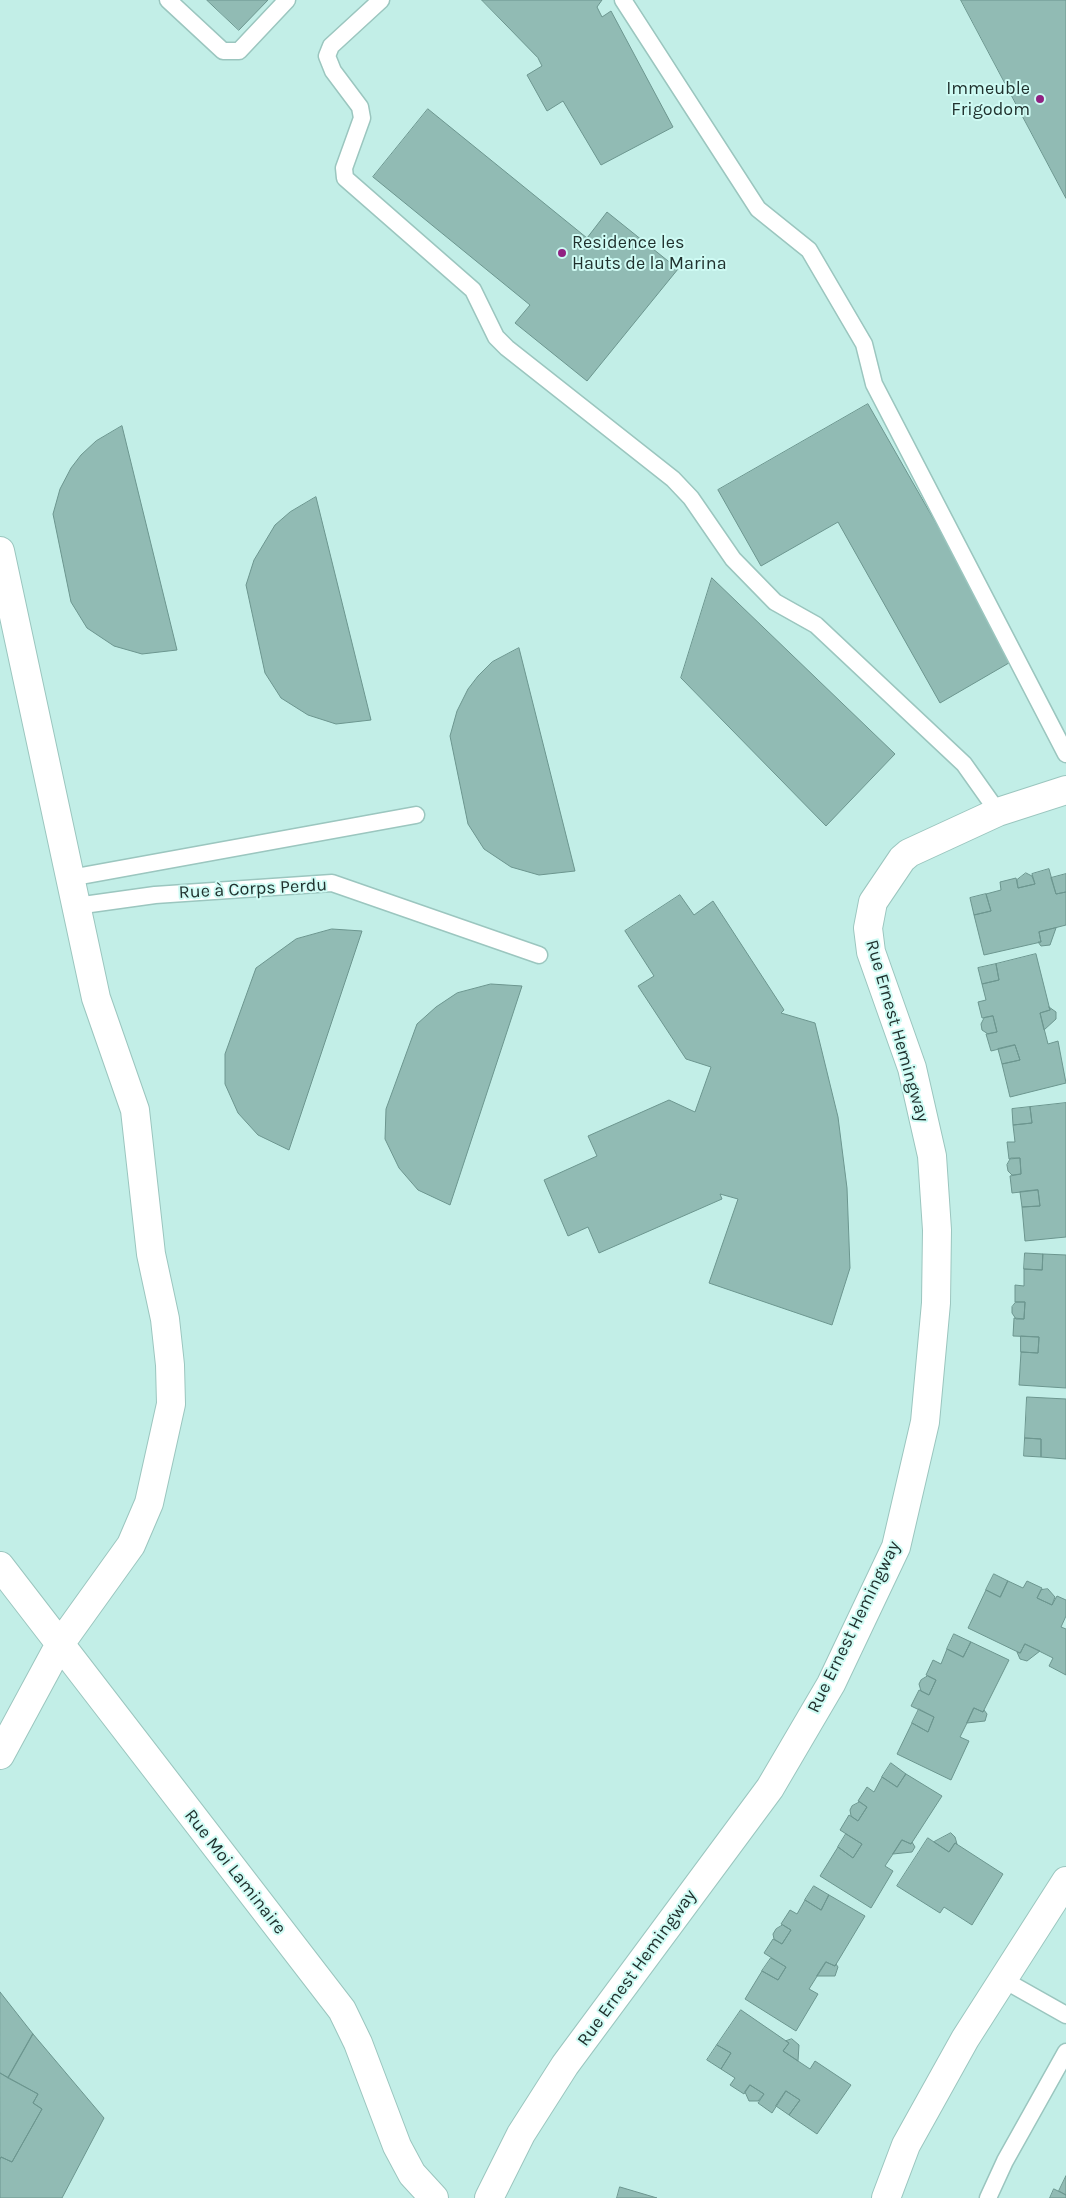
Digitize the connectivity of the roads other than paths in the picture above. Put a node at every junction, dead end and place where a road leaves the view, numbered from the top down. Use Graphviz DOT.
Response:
graph roads {
  1 [pos="168,0"];
  2 [pos="287,0"];
  3 [pos="381,0"];
  4 [pos="623,0"];
  5 [pos="0,551"];
  6 [pos="1066,754"];
  7 [pos="1066,790"];
  8 [pos="998,812"];
  9 [pos="416,815"];
  10 [pos="70,878"];
  11 [pos="76,906"];
  12 [pos="539,956"];
  13 [pos="0,1566"];
  14 [pos="60,1644"];
  15 [pos="0,1755"];
  16 [pos="1066,1881"];
  17 [pos="1004,1980"];
  18 [pos="1066,2015"];
  19 [pos="1066,2052"];
  20 [pos="434,2198"];
  21 [pos="489,2198"];
  22 [pos="886,2198"];
  23 [pos="988,2198"];
  1 -- 2 [label="lane"];
  3 -- 8 [label="lane"];
  4 -- 6 [label="lane"];
  5 -- 10 [label="street"];
  7 -- 8 [label="street, Rue Ernest Hemingway"];
  8 -- 21 [label="street, Rue Ernest Hemingway"];
  9 -- 10 [label="lane, Rue à Corps Perdu"];
  10 -- 11 [label="street"];
  11 -- 12 [label="lane, Rue à Corps Perdu"];
  11 -- 14 [label="street"];
  13 -- 14 [label="street, Rue Moi Laminaire"];
  14 -- 15 [label="street"];
  14 -- 20 [label="street, Rue Moi Laminaire"];
  16 -- 17 [label="street"];
  17 -- 18 [label="lane"];
  17 -- 22 [label="street"];
  19 -- 23 [label="lane"];
}
